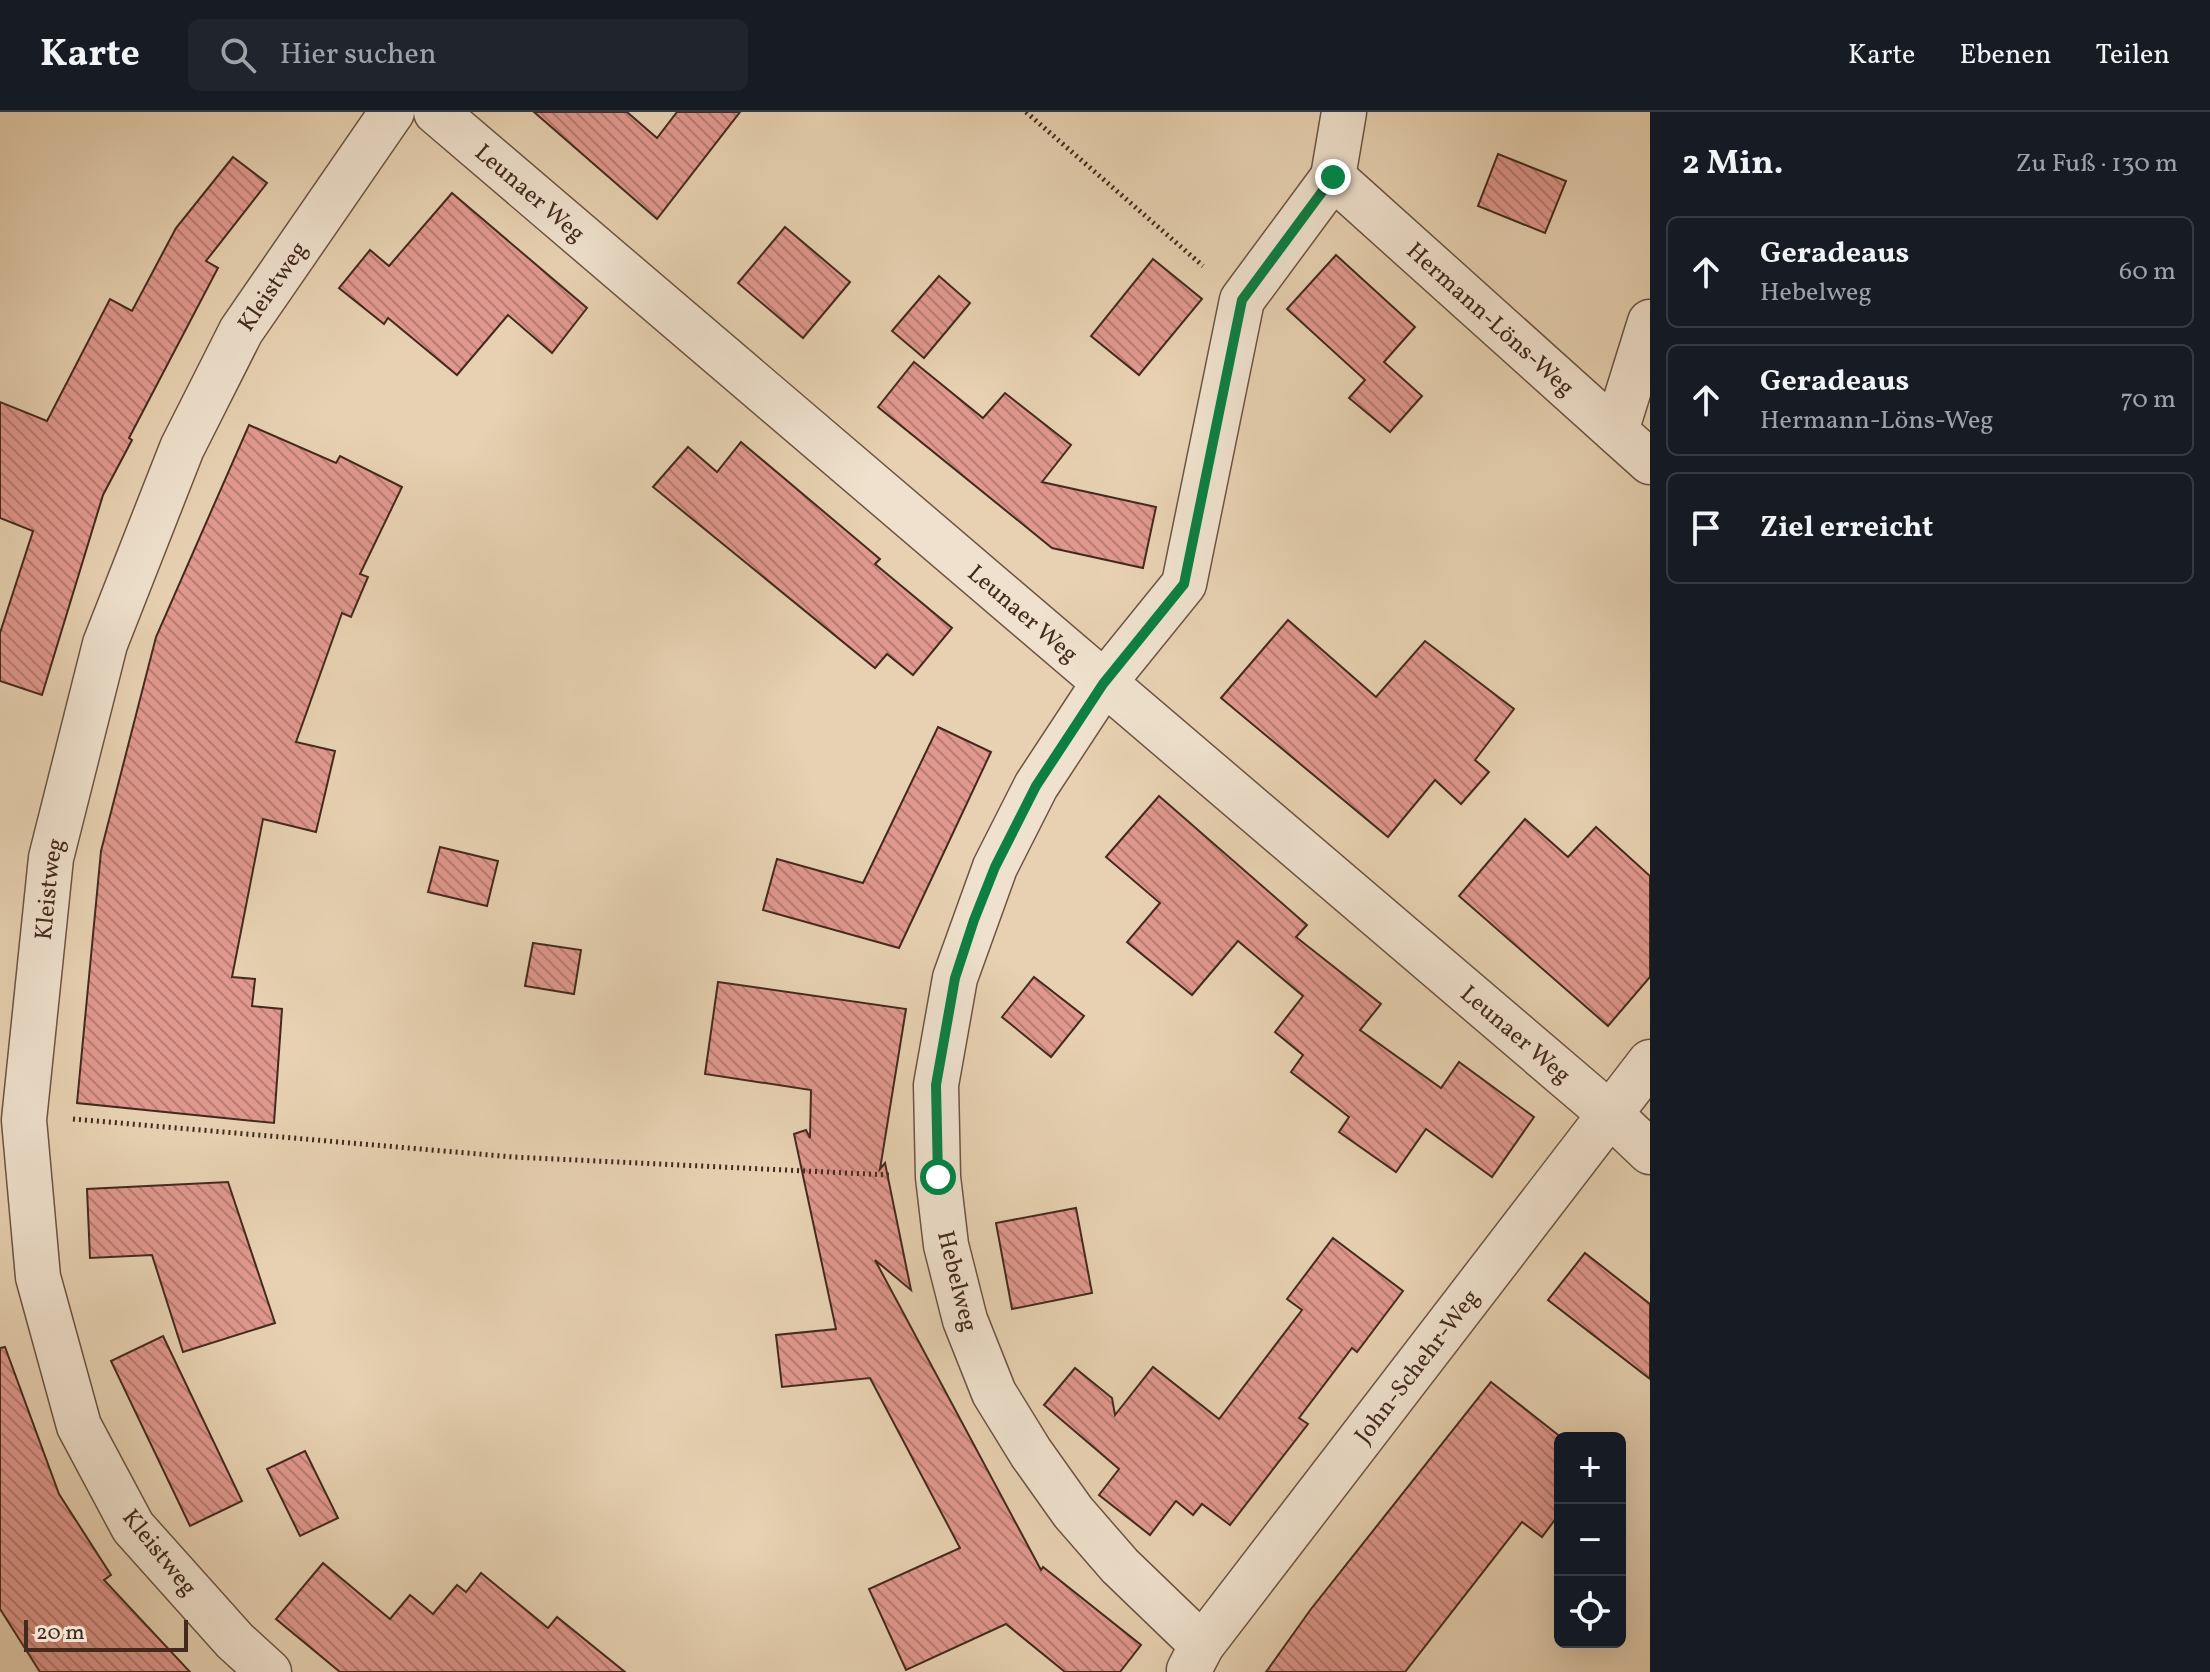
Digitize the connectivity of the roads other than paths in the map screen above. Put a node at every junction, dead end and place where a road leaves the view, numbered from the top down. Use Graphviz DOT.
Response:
graph roads {
  1 [pos="392,112"];
  2 [pos="436,112"];
  3 [pos="1344,112"];
  4 [pos="1333,177"];
  5 [pos="1650,322"];
  6 [pos="1616,431"];
  7 [pos="1650,462"];
  8 [pos="1103,684"];
  9 [pos="1650,1062"];
  10 [pos="1611,1115"];
  11 [pos="16,1118"];
  12 [pos="1650,1152"];
  13 [pos="1195,1658"];
  14 [pos="269,1672"];
  1 -- 11 [label="street, Kleistweg"];
  2 -- 8 [label="street, Leunaer Weg"];
  3 -- 4 [label="street"];
  4 -- 6 [label="street, Hermann-Löns-Weg"];
  4 -- 8 [label="street"];
  5 -- 6 [label="street"];
  6 -- 7 [label="street, Hermann-Löns-Weg"];
  8 -- 10 [label="street, Leunaer Weg"];
  8 -- 13 [label="street, Hebelweg"];
  9 -- 10 [label="street, John-Schehr-Weg"];
  10 -- 12 [label="street, Leunaer Weg"];
  10 -- 13 [label="street, John-Schehr-Weg"];
  11 -- 14 [label="street, Kleistweg"];
}
